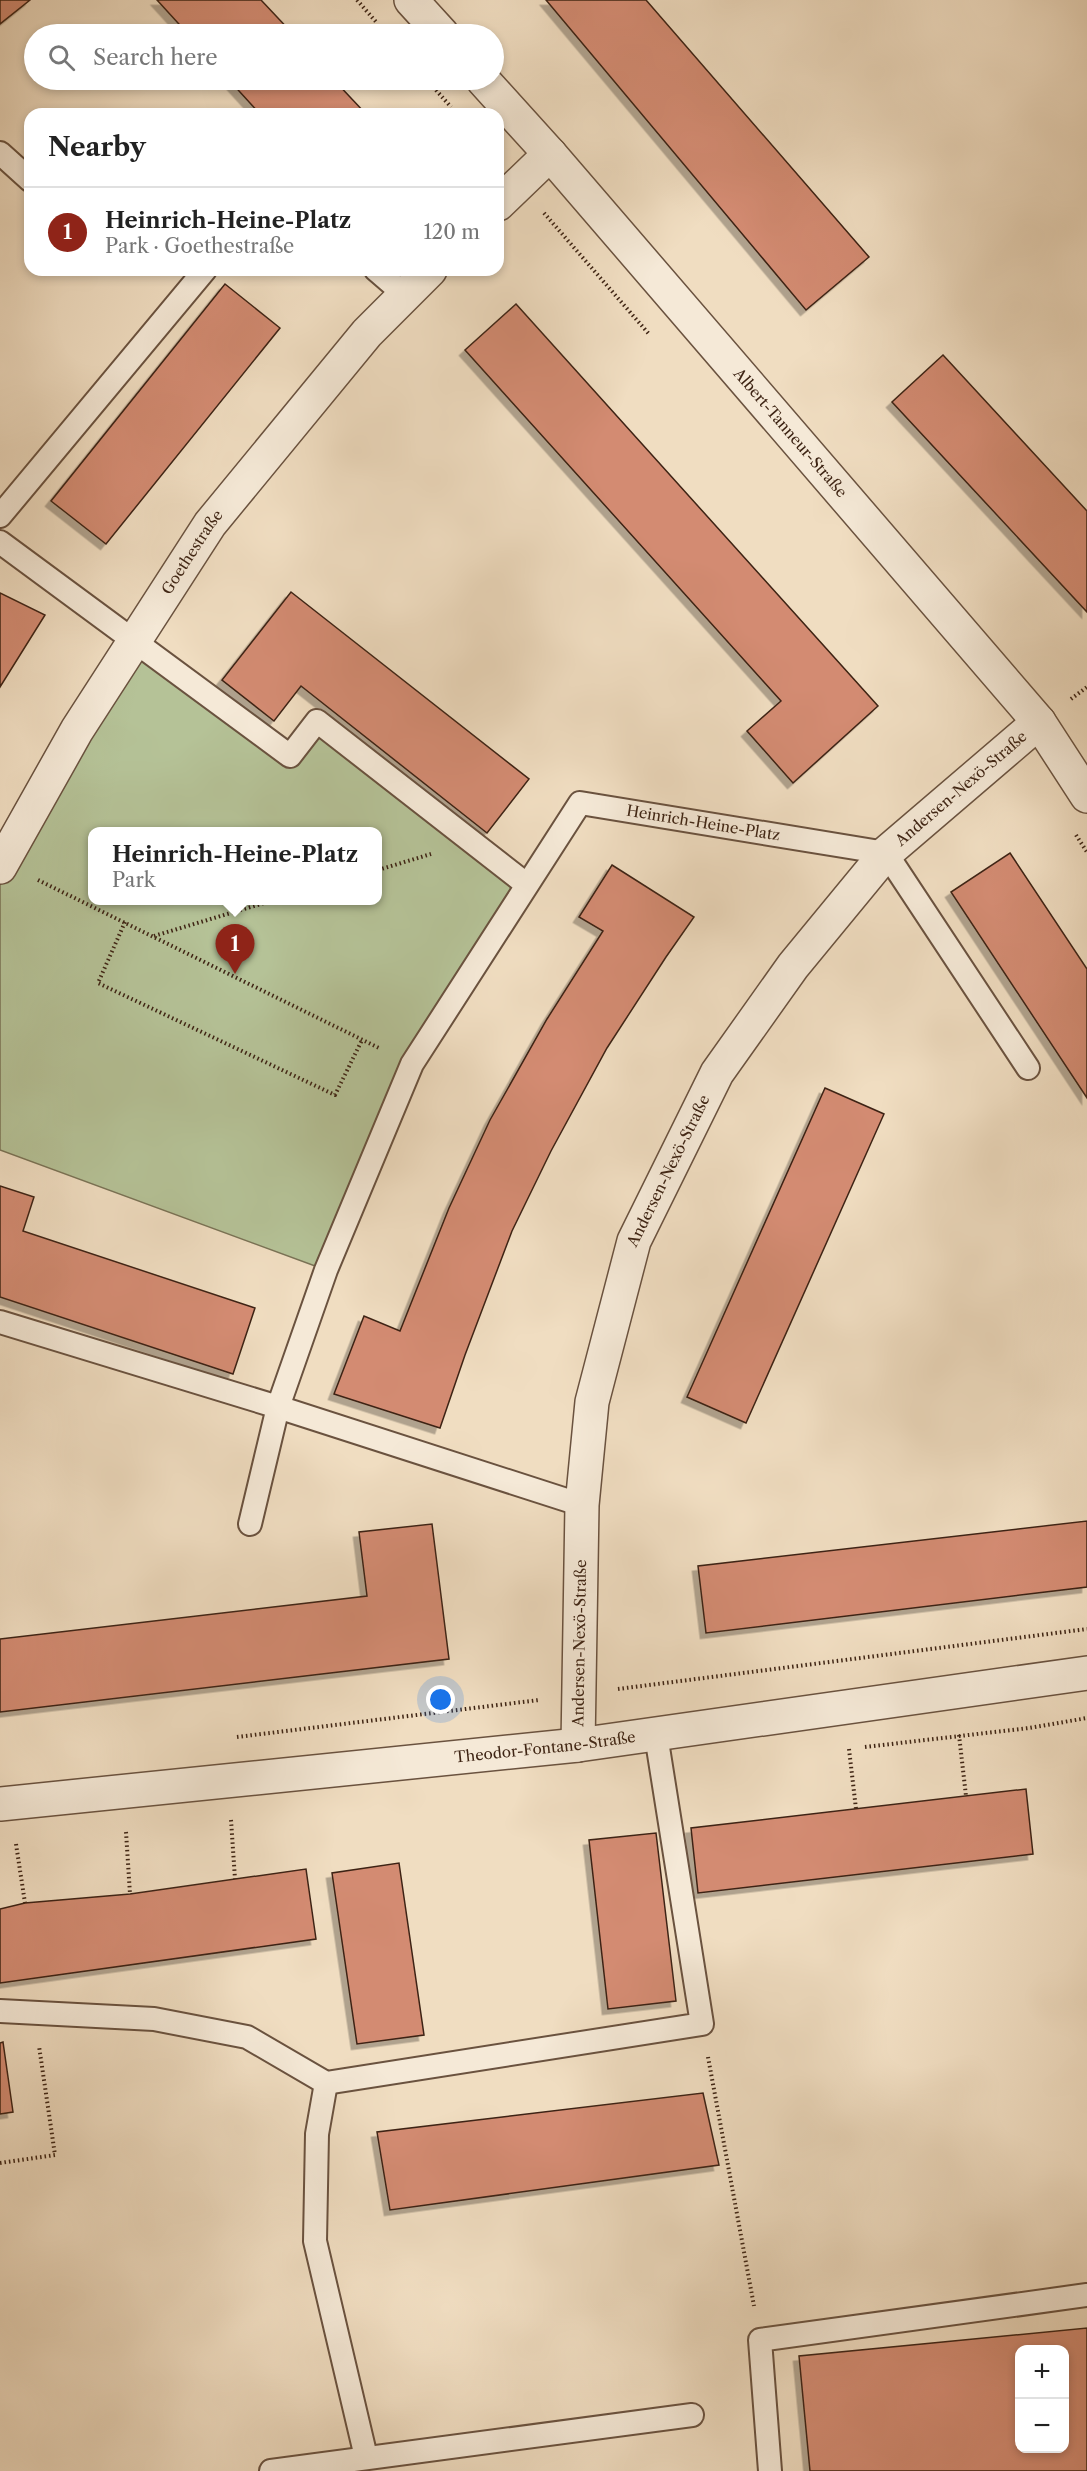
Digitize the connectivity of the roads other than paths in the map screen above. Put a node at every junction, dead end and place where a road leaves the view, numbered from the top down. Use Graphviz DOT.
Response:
graph roads {
  1 [pos="411,0"];
  2 [pos="433,24"];
  3 [pos="492,90"];
  4 [pos="0,153"];
  5 [pos="550,154"];
  6 [pos="24,175"];
  7 [pos="504,198"];
  8 [pos="200,276"];
  9 [pos="383,276"];
  10 [pos="424,276"];
  11 [pos="405,295"];
  12 [pos="0,516"];
  13 [pos="0,542"];
  14 [pos="134,640"];
  15 [pos="1039,722"];
  16 [pos="1087,796"];
  17 [pos="886,853"];
  18 [pos="1,865"];
  19 [pos="526,884"];
  20 [pos="1028,1068"];
  21 [pos="0,1322"];
  22 [pos="278,1407"];
  23 [pos="582,1505"];
  24 [pos="250,1524"];
  25 [pos="1087,1673"];
  26 [pos="656,1735"];
  27 [pos="578,1745"];
  28 [pos="0,1804"];
  29 [pos="0,2011"];
  30 [pos="326,2083"];
  31 [pos="1087,2295"];
  32 [pos="692,2415"];
  33 [pos="366,2457"];
  34 [pos="271,2471"];
  35 [pos="770,2471"];
  1 -- 2 [label="street"];
  3 -- 5 [label="street, Albert-Tanneur-Straße"];
  4 -- 6 [label="lane"];
  5 -- 7 [label="street"];
  5 -- 15 [label="street, Albert-Tanneur-Straße"];
  8 -- 12 [label="lane"];
  9 -- 11 [label="lane"];
  10 -- 11 [label="street, Goethestraße"];
  11 -- 14 [label="street, Goethestraße"];
  13 -- 14 [label="lane"];
  14 -- 18 [label="street, Goethestraße"];
  14 -- 19 [label="lane"];
  15 -- 16 [label="street, Albert-Tanneur-Straße"];
  15 -- 17 [label="street, Andersen-Nexö-Straße"];
  17 -- 19 [label="lane, Heinrich-Heine-Platz"];
  17 -- 20 [label="lane"];
  17 -- 23 [label="street, Andersen-Nexö-Straße"];
  19 -- 22 [label="lane, Heinrich-Heine-Platz"];
  21 -- 22 [label="lane"];
  22 -- 23 [label="lane"];
  22 -- 24 [label="lane, Heinrich-Heine-Platz"];
  23 -- 27 [label="street, Andersen-Nexö-Straße"];
  25 -- 26 [label="street, Theodor-Fontane-Straße"];
  26 -- 27 [label="street, Theodor-Fontane-Straße"];
  26 -- 30 [label="lane"];
  27 -- 28 [label="street, Theodor-Fontane-Straße"];
  29 -- 30 [label="lane"];
  30 -- 33 [label="lane"];
  31 -- 35 [label="lane"];
  32 -- 33 [label="lane"];
  33 -- 34 [label="lane"];
}
